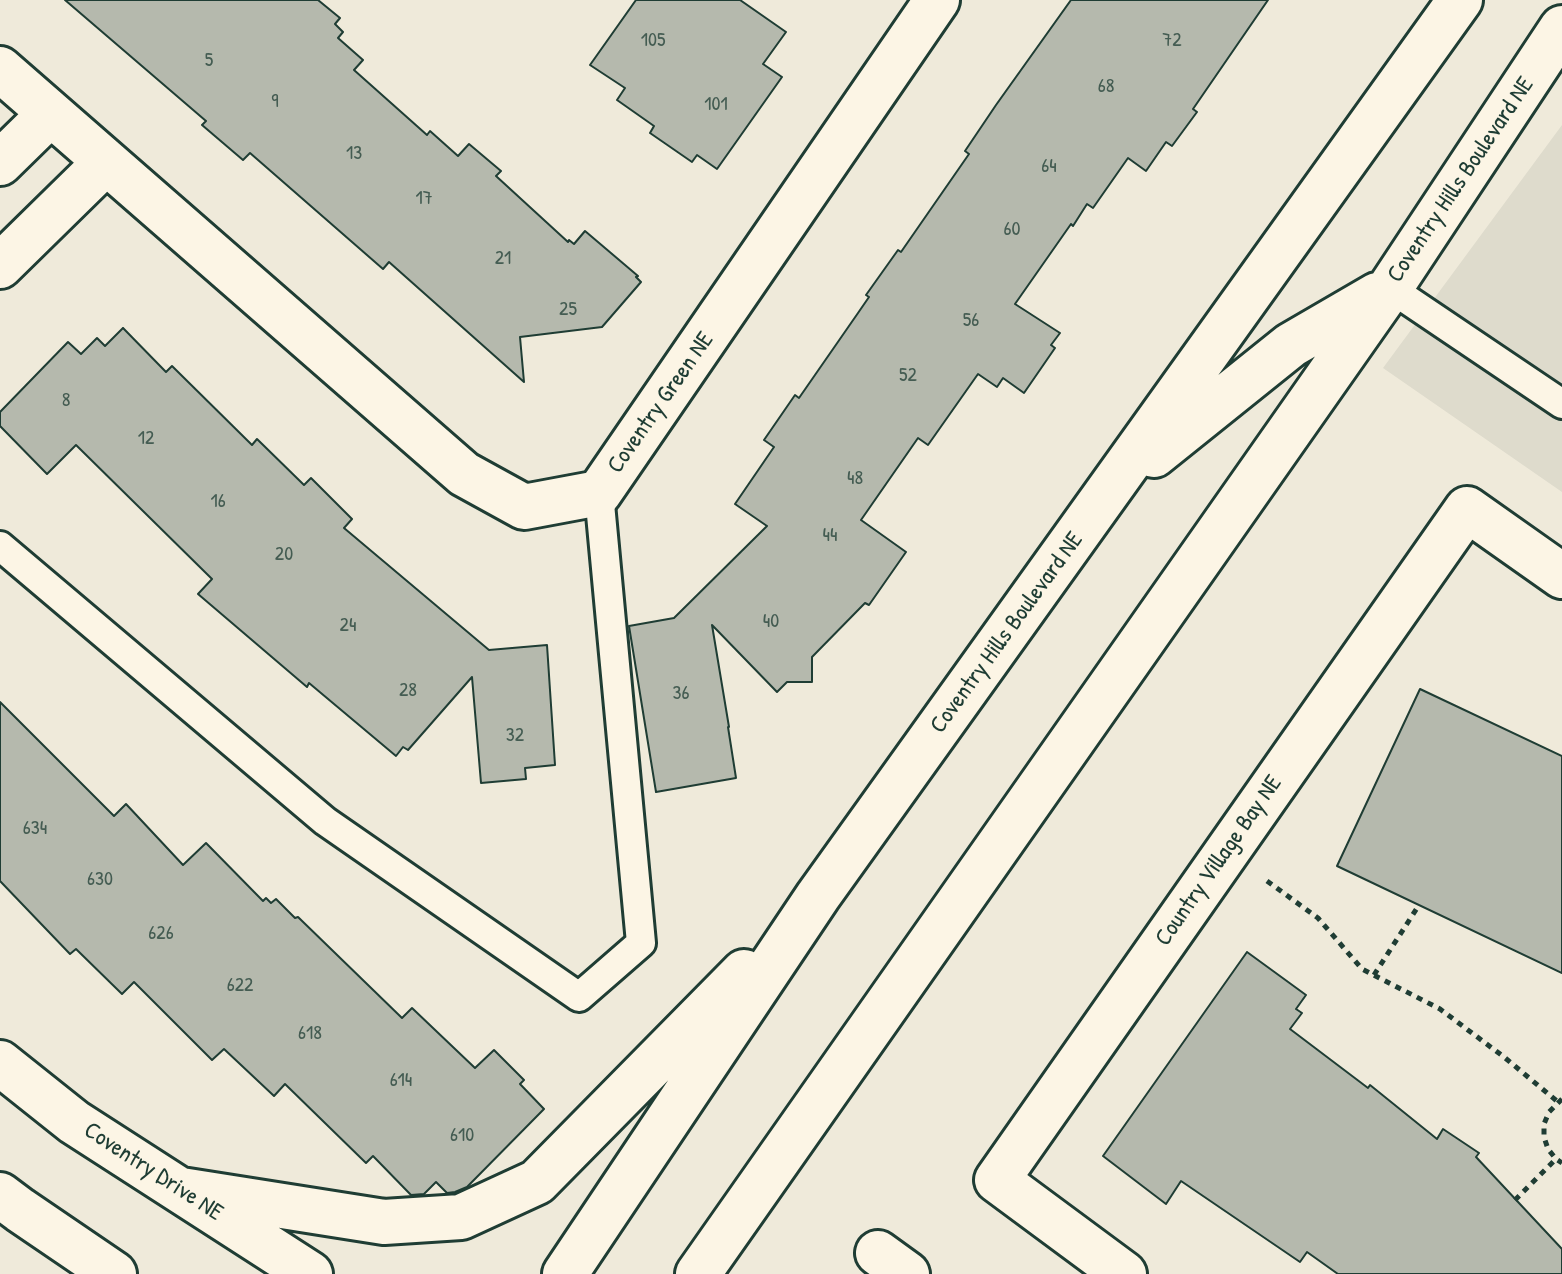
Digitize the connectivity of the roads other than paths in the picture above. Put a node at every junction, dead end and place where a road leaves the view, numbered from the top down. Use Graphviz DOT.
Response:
graph roads {
  1 [pos="937,0"];
  2 [pos="1460,0"];
  3 [pos="1562,28"];
  4 [pos="0,69"];
  5 [pos="50,114"];
  6 [pos="106,162"];
  7 [pos="0,163"];
  8 [pos="0,266"];
  9 [pos="1390,288"];
  10 [pos="1562,404"];
  11 [pos="1110,490"];
  12 [pos="599,493"];
  13 [pos="0,546"];
  14 [pos="1562,576"];
  15 [pos="818,896"];
  16 [pos="0,1063"];
  17 [pos="181,1190"];
  18 [pos="0,1195"];
  19 [pos="114,1274"];
  20 [pos="310,1274"];
  21 [pos="565,1274"];
  22 [pos="698,1274"];
  23 [pos="1124,1274"];
  1 -- 12 [label="street, Coventry Green NE"];
  2 -- 11 [label="street, Coventry Hills Boulevard NE"];
  3 -- 9 [label="street, Coventry Hills Boulevard NE"];
  4 -- 5 [label="street, Coventry Green NE"];
  5 -- 6 [label="street, Coventry Green NE"];
  5 -- 7 [label="street"];
  6 -- 8 [label="street"];
  6 -- 12 [label="street, Coventry Green NE"];
  9 -- 10 [label="lane"];
  9 -- 11 [label="street"];
  9 -- 22 [label="street, Coventry Hills Boulevard NE"];
  11 -- 15 [label="street, Coventry Hills Boulevard NE"];
  12 -- 13 [label="lane"];
  14 -- 23 [label="street, Country Village Bay NE"];
  15 -- 17 [label="street"];
  15 -- 21 [label="street, Coventry Hills Boulevard NE"];
  16 -- 17 [label="street, Coventry Drive NE"];
  17 -- 20 [label="street, Coventry Drive NE"];
  18 -- 19 [label="street"];
}
